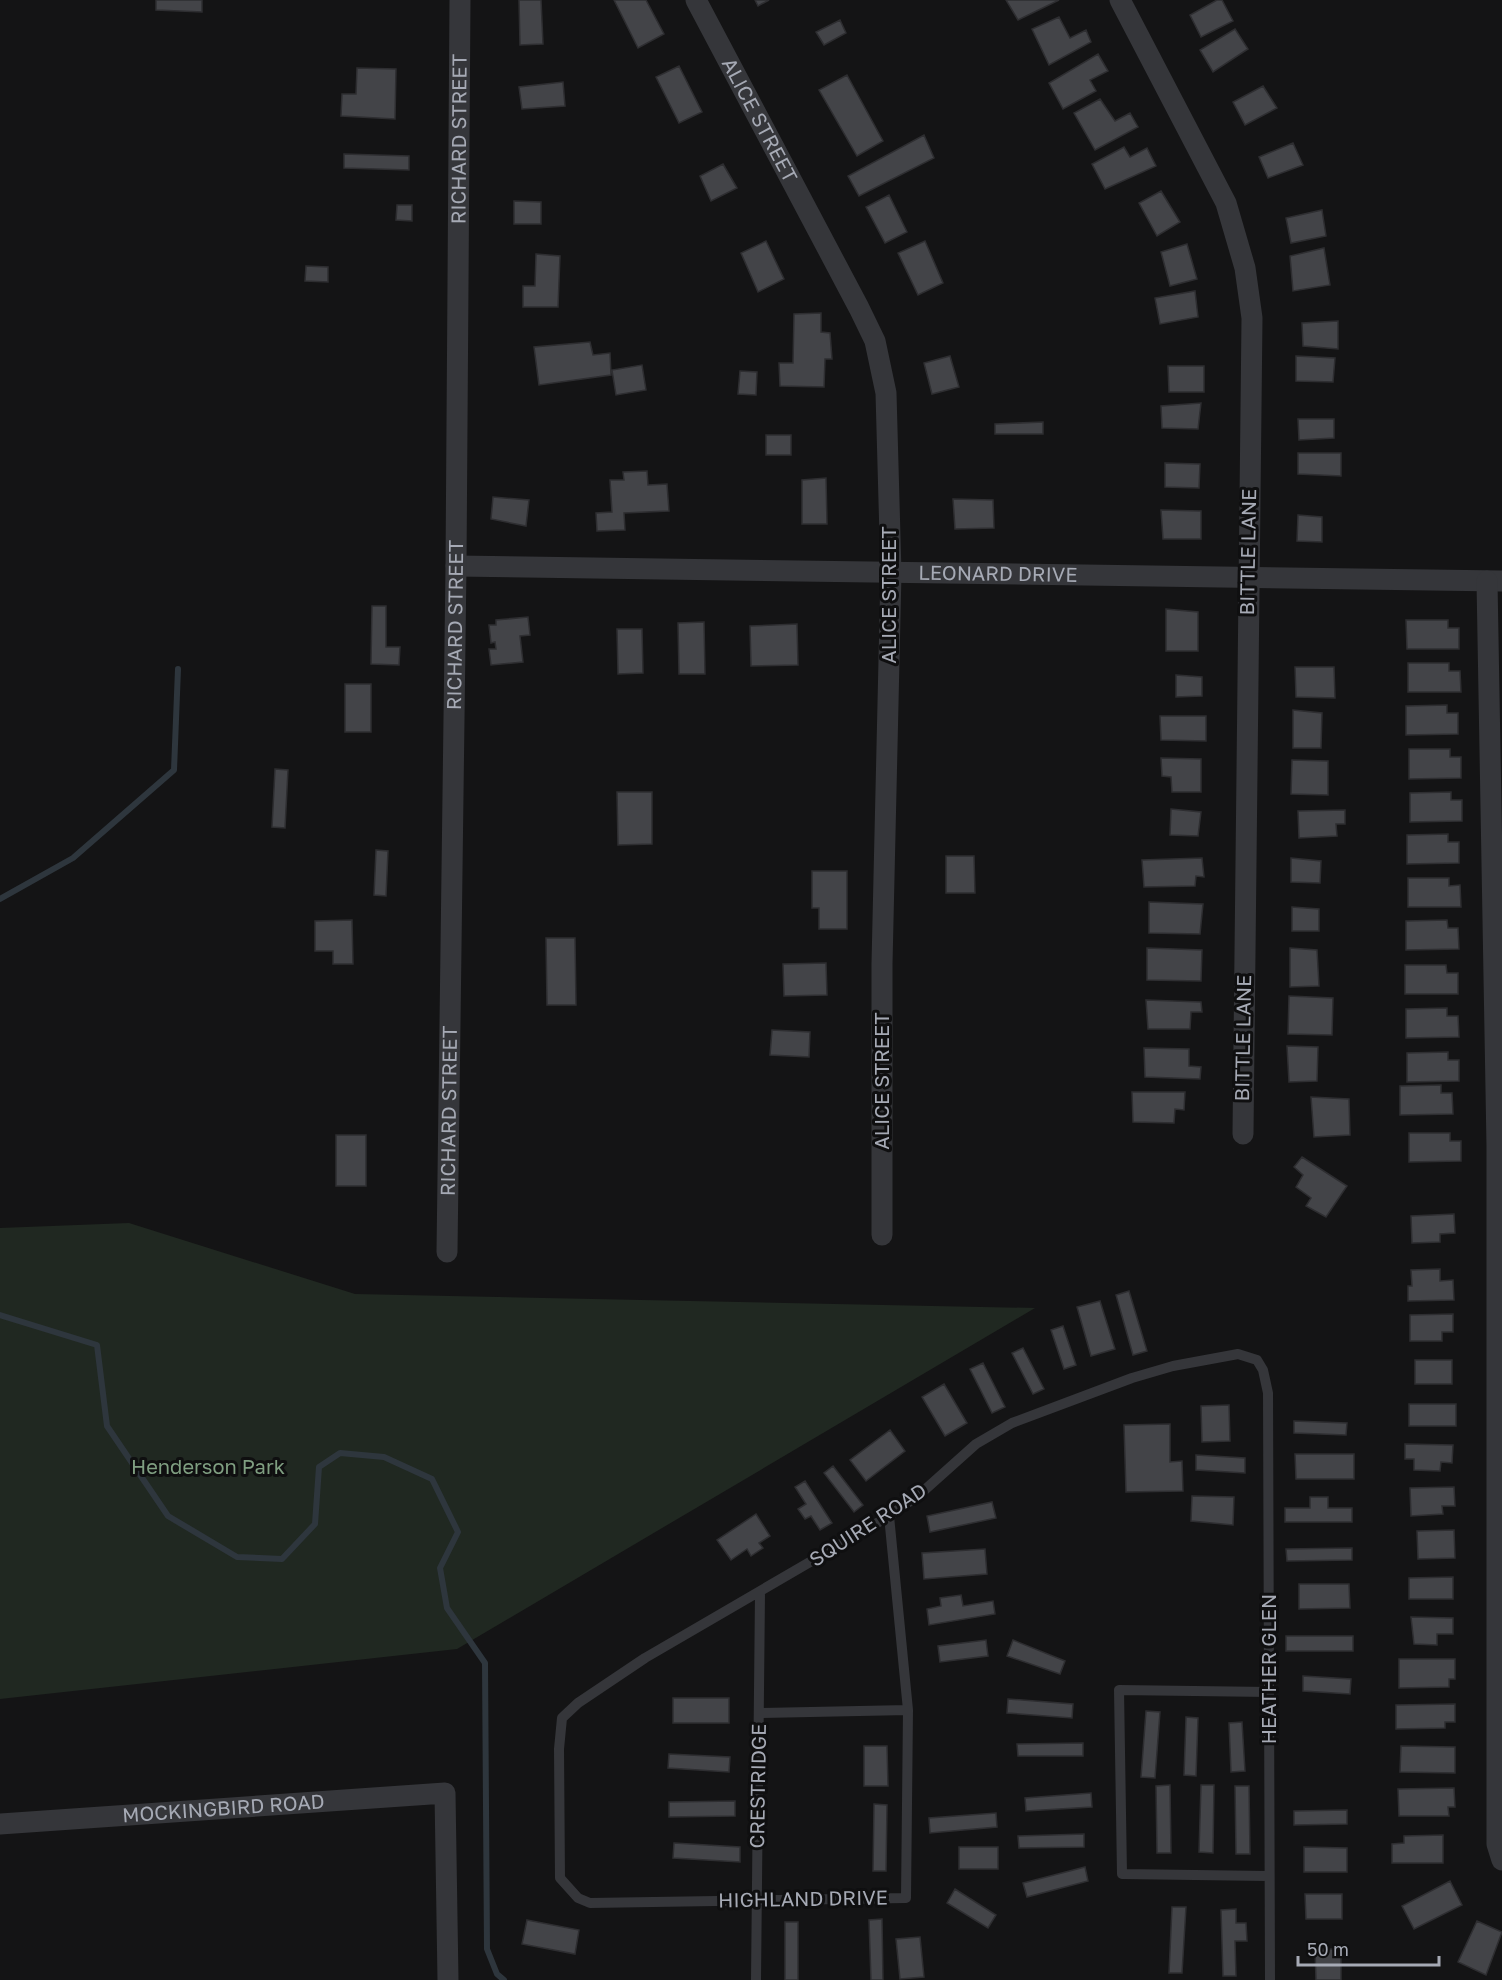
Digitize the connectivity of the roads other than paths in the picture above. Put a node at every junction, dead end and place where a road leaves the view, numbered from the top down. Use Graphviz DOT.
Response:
graph roads {
  1 [pos="460,0"];
  2 [pos="696,0"];
  3 [pos="1120,0"];
  4 [pos="456,566"];
  5 [pos="891,573"];
  6 [pos="1248,578"];
  7 [pos="1495,581"];
  8 [pos="1243,1134"];
  9 [pos="1499,1146"];
  10 [pos="882,1235"];
  11 [pos="447,1251"];
  12 [pos="1257,1360"];
  13 [pos="889,1516"];
  14 [pos="760,1593"];
  15 [pos="1269,1692"];
  16 [pos="908,1710"];
  17 [pos="759,1713"];
  18 [pos="562,1718"];
  19 [pos="0,1824"];
  20 [pos="1502,1860"];
  21 [pos="1268,1876"];
  22 [pos="757,1900"];
  23 [pos="448,1980"];
  24 [pos="756,1980"];
  25 [pos="1270,1980"];
  1 -- 4 [label="street, RICHARD STREET"];
  2 -- 5 [label="street, ALICE STREET"];
  3 -- 6 [label="street, BITTLE LANE"];
  4 -- 5 [label="street, LEONARD DRIVE"];
  4 -- 11 [label="street, RICHARD STREET"];
  5 -- 6 [label="street, LEONARD DRIVE"];
  5 -- 10 [label="street, ALICE STREET"];
  6 -- 7 [label="street, LEONARD DRIVE"];
  6 -- 8 [label="street, BITTLE LANE"];
  7 -- 9 [label="street"];
  9 -- 20 [label="street"];
  12 -- 13 [label="lane, SQUIRE ROAD"];
  12 -- 15 [label="lane, HEATHER GLEN"];
  13 -- 14 [label="lane, SQUIRE ROAD"];
  13 -- 16 [label="lane, HIGHLAND DRIVE"];
  14 -- 17 [label="lane, CRESTRIDGE"];
  14 -- 18 [label="lane, SQUIRE ROAD"];
  15 -- 21 [label="lane, HEATHER GLEN"];
  15 -- 21 [label="lane"];
  16 -- 17 [label="lane"];
  16 -- 22 [label="lane, HIGHLAND DRIVE"];
  17 -- 22 [label="lane, CRESTRIDGE"];
  18 -- 22 [label="lane, HIGHLAND DRIVE"];
  19 -- 23 [label="street, MOCKINGBIRD ROAD"];
  21 -- 25 [label="lane, HEATHER GLEN"];
  22 -- 24 [label="lane, CRESTRIDGE"];
}
